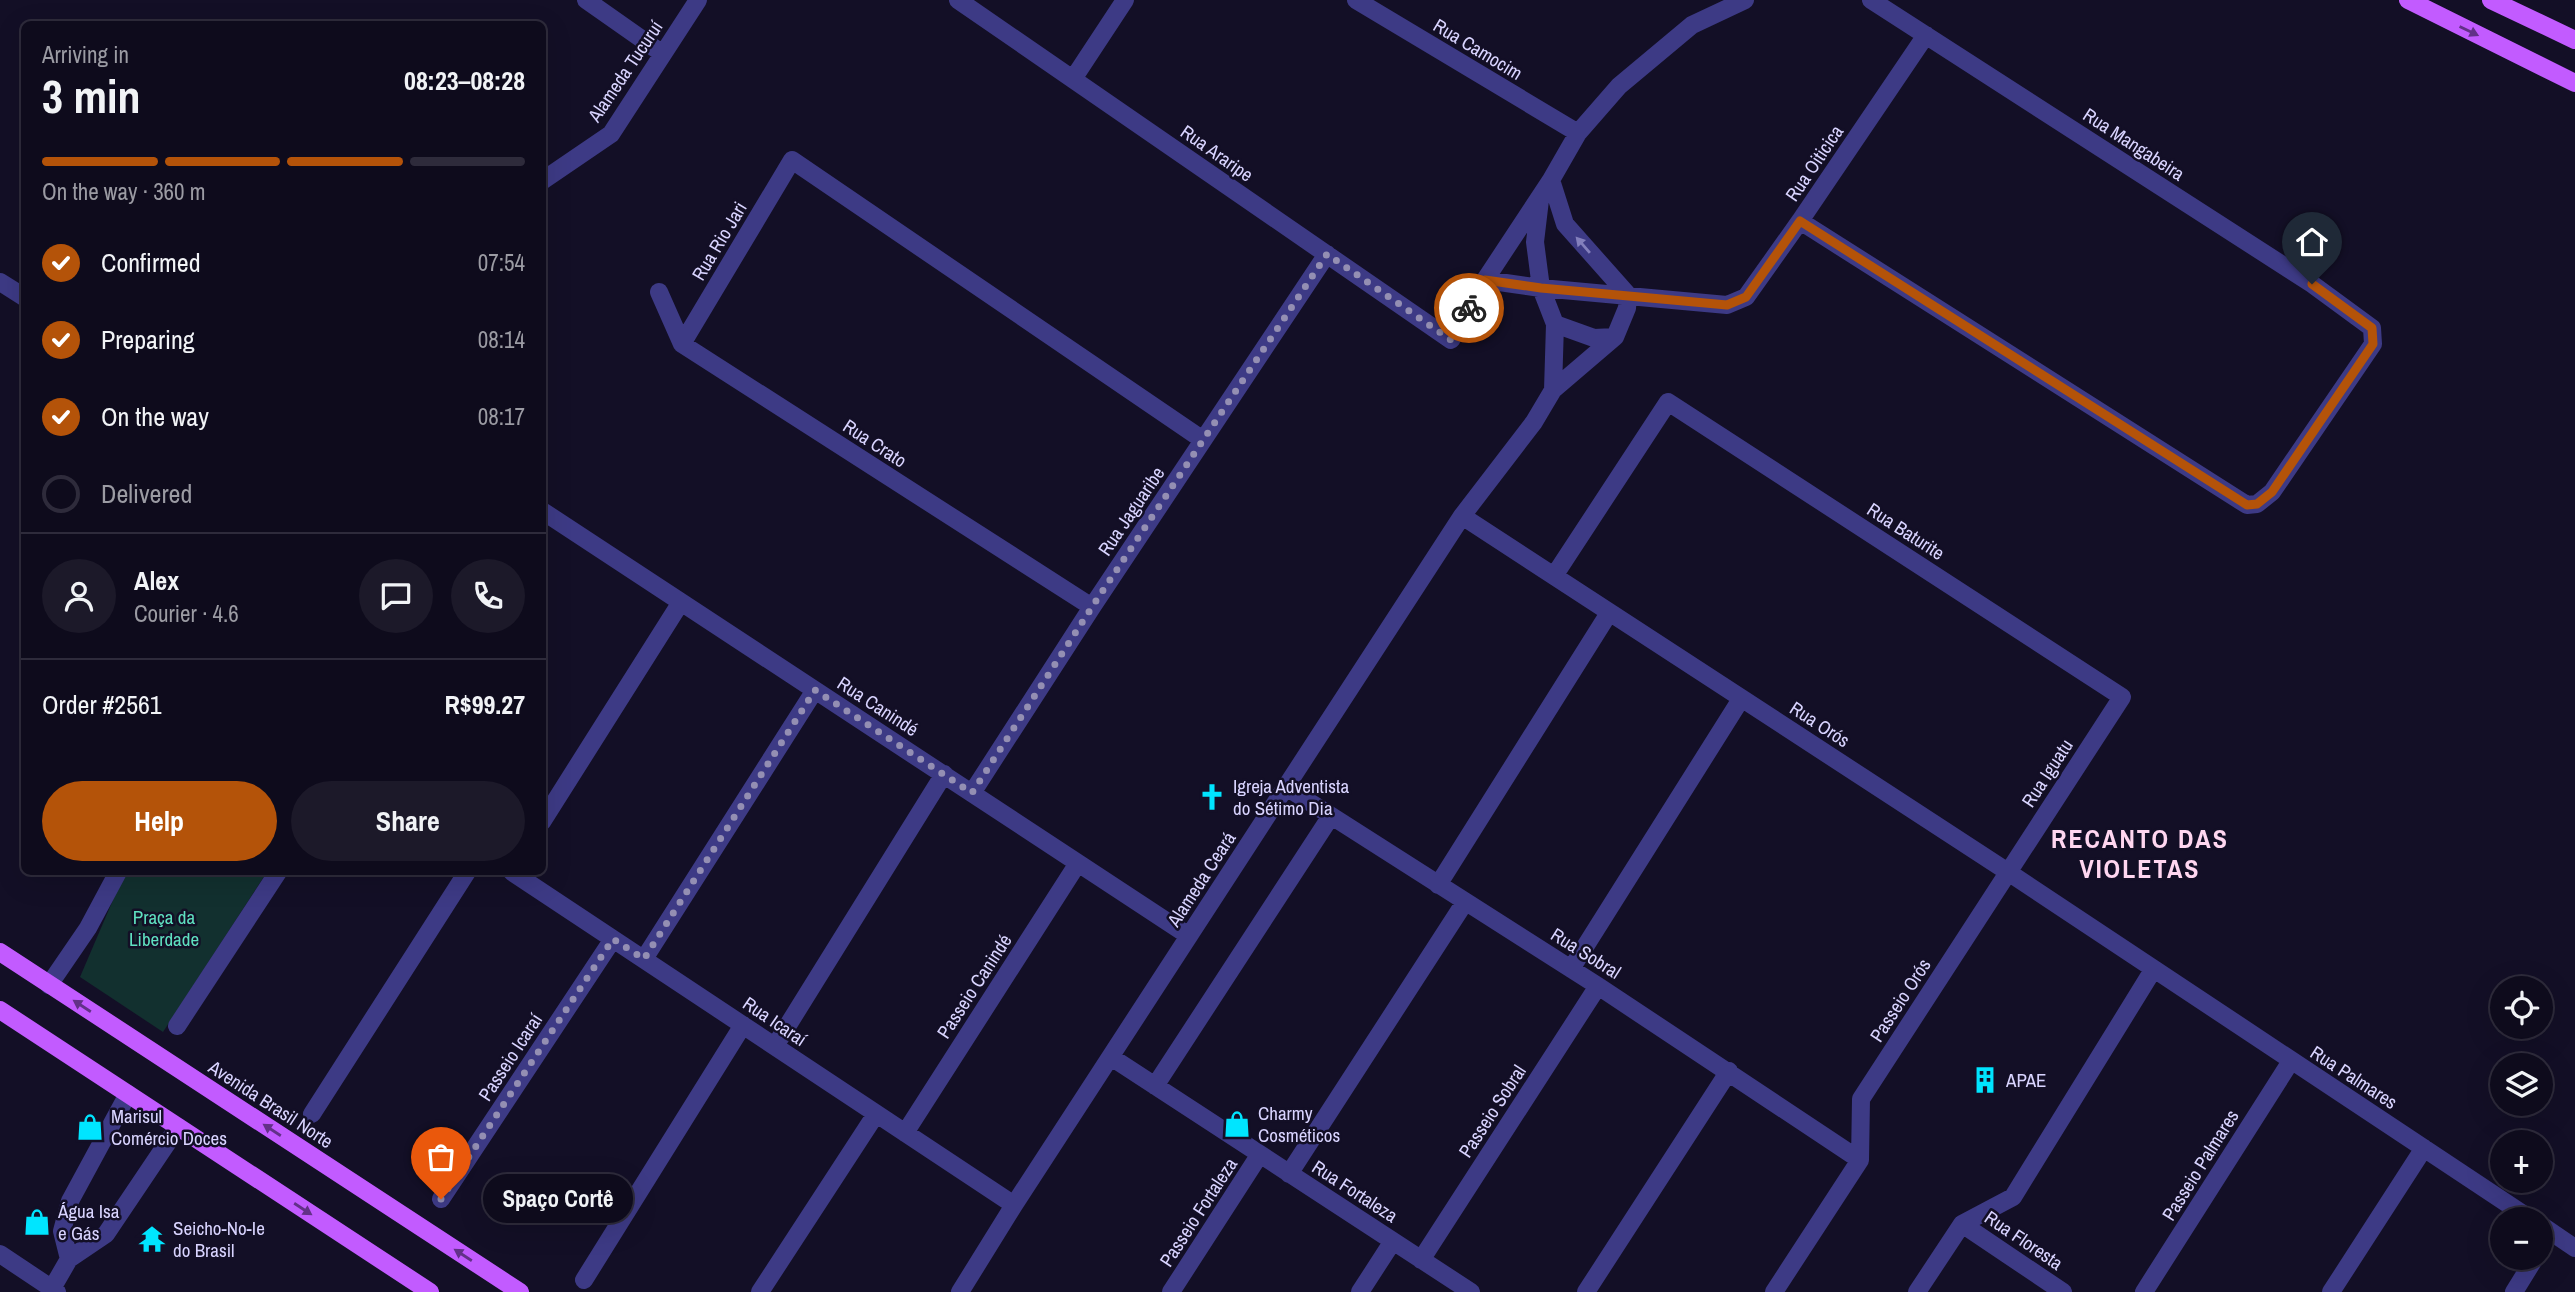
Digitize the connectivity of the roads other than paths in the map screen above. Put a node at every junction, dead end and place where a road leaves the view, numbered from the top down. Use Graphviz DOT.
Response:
graph roads {
  1 [pos="586,0"];
  2 [pos="698,0"];
  3 [pos="958,0"];
  4 [pos="1125,0"];
  5 [pos="1356,0"];
  6 [pos="1745,0"];
  7 [pos="1871,0"];
  8 [pos="2408,0"];
  9 [pos="2491,0"];
  10 [pos="1926,35"];
  11 [pos="2575,40"];
  12 [pos="663,54"];
  13 [pos="1073,79"];
  14 [pos="2575,83"];
  15 [pos="1578,133"];
  16 [pos="546,178"];
  17 [pos="1551,180"];
  18 [pos="1540,195"];
  19 [pos="1800,221"];
  20 [pos="1327,254"];
  21 [pos="1485,280"];
  22 [pos="0,282"];
  23 [pos="1541,288"];
  24 [pos="659,292"];
  25 [pos="21,295"];
  26 [pos="1628,295"];
  27 [pos="1555,324"];
  28 [pos="1615,337"];
  29 [pos="682,344"];
  30 [pos="1553,390"];
  31 [pos="1203,440"];
  32 [pos="546,516"];
  33 [pos="1462,516"];
  34 [pos="1554,576"];
  35 [pos="681,602"];
  36 [pos="1092,607"];
  37 [pos="1609,612"];
  38 [pos="815,690"];
  39 [pos="2122,696"];
  40 [pos="1741,699"];
  41 [pos="944,775"];
  42 [pos="1286,787"];
  43 [pos="972,793"];
  44 [pos="546,816"];
  45 [pos="1331,816"];
  46 [pos="1078,863"];
  47 [pos="2008,872"];
  48 [pos="116,875"];
  49 [pos="276,875"];
  50 [pos="465,875"];
  51 [pos="517,875"];
  52 [pos="1438,885"];
  53 [pos="1465,902"];
  54 [pos="1189,936"];
  55 [pos="613,939"];
  56 [pos="0,952"];
  57 [pos="644,959"];
  58 [pos="1571,969"];
  59 [pos="2153,970"];
  60 [pos="49,985"];
  61 [pos="1598,986"];
  62 [pos="0,1010"];
  63 [pos="743,1025"];
  64 [pos="177,1026"];
  65 [pos="775,1046"];
  66 [pos="1111,1057"];
  67 [pos="2291,1061"];
  68 [pos="1729,1071"];
  69 [pos="1156,1086"];
  70 [pos="128,1094"];
  71 [pos="312,1114"];
  72 [pos="876,1114"];
  73 [pos="178,1127"];
  74 [pos="905,1133"];
  75 [pos="2424,1148"];
  76 [pos="1260,1154"];
  77 [pos="1860,1160"];
  78 [pos="1289,1174"];
  79 [pos="441,1199"];
  80 [pos="1014,1205"];
  81 [pos="2512,1207"];
  82 [pos="1962,1224"];
  83 [pos="2553,1234"];
  84 [pos="1393,1241"];
  85 [pos="2575,1248"];
  86 [pos="0,1254"];
  87 [pos="69,1259"];
  88 [pos="1421,1260"];
  89 [pos="2528,1270"];
  90 [pos="584,1280"];
  91 [pos="53,1291"];
  92 [pos="430,1292"];
  93 [pos="520,1292"];
  94 [pos="760,1292"];
  95 [pos="960,1292"];
  96 [pos="1171,1292"];
  97 [pos="1360,1292"];
  98 [pos="1471,1292"];
  99 [pos="1586,1292"];
  100 [pos="1774,1292"];
  101 [pos="1917,1292"];
  102 [pos="2063,1292"];
  103 [pos="2144,1292"];
  104 [pos="2331,1292"];
  105 [pos="2514,1292"];
  1 -- 12 [label="street"];
  2 -- 12 [label="street, Alameda Tucuruí"];
  3 -- 13 [label="street, Rua Araripe"];
  4 -- 13 [label="street"];
  5 -- 15 [label="street, Rua Camocim"];
  6 -- 15 [label="street"];
  7 -- 10 [label="street, Rua Mangabeira"];
  8 -- 14 [label="main road, one-way"];
  9 -- 11 [label="main road"];
  10 -- 19 [label="street, Rua Oiticica"];
  10 -- 19 [label="street, Rua Mangabeira"];
  12 -- 16 [label="street, Alameda Tucuruí"];
  13 -- 20 [label="street, Rua Araripe"];
  15 -- 17 [label="street"];
  17 -- 18 [label="street"];
  26 -- 17 [label="street, one-way"];
  18 -- 21 [label="street"];
  18 -- 23 [label="street"];
  19 -- 26 [label="street, Rua Oiticica"];
  20 -- 21 [label="street, Rua Araripe"];
  20 -- 31 [label="street, Rua Jaguaribe"];
  21 -- 23 [label="street"];
  22 -- 25 [label="street"];
  23 -- 26 [label="street"];
  23 -- 27 [label="street"];
  24 -- 29 [label="street"];
  26 -- 28 [label="street"];
  27 -- 28 [label="street"];
  27 -- 30 [label="street"];
  28 -- 30 [label="street"];
  29 -- 31 [label="street, Rua Rio Jari"];
  29 -- 36 [label="street, Rua Crato"];
  30 -- 33 [label="street, Alameda Ceará"];
  31 -- 36 [label="street, Rua Jaguaribe"];
  32 -- 35 [label="street, Rua Canindé"];
  33 -- 34 [label="street, Rua Orós"];
  33 -- 42 [label="street, Alameda Ceará"];
  34 -- 37 [label="street, Rua Orós"];
  34 -- 39 [label="street, Rua Baturite"];
  35 -- 38 [label="street, Rua Canindé"];
  35 -- 44 [label="street"];
  36 -- 43 [label="street, Rua Jaguaribe"];
  37 -- 40 [label="street, Rua Orós"];
  37 -- 52 [label="street"];
  38 -- 41 [label="street, Rua Canindé"];
  38 -- 57 [label="street"];
  39 -- 47 [label="street, Rua Iguatu"];
  40 -- 47 [label="street, Rua Orós"];
  40 -- 58 [label="street"];
  41 -- 43 [label="street, Rua Canindé"];
  41 -- 65 [label="street"];
  42 -- 45 [label="street, Rua Sobral"];
  42 -- 54 [label="street, Alameda Ceará"];
  43 -- 46 [label="street, Rua Canindé"];
  45 -- 52 [label="street, Rua Sobral"];
  45 -- 69 [label="street"];
  46 -- 54 [label="street, Rua Canindé"];
  46 -- 74 [label="street, Passeio Canindé"];
  47 -- 59 [label="street, Rua Orós"];
  47 -- 77 [label="street, Passeio Orós"];
  48 -- 60 [label="street"];
  49 -- 64 [label="street"];
  50 -- 71 [label="street"];
  51 -- 55 [label="street, Rua Icaraí"];
  52 -- 53 [label="street, Rua Sobral"];
  53 -- 58 [label="street, Rua Sobral"];
  53 -- 78 [label="street"];
  54 -- 66 [label="street, Alameda Ceará"];
  55 -- 57 [label="street, Rua Icaraí"];
  55 -- 79 [label="street, Passeio Icaraí"];
  56 -- 60 [label="main road, Avenida Brasil Norte"];
  57 -- 63 [label="street, Rua Icaraí"];
  58 -- 61 [label="street, Rua Sobral"];
  59 -- 67 [label="street, Rua Palmares"];
  59 -- 82 [label="street"];
  93 -- 60 [label="main road, Avenida Brasil Norte, one-way"];
  61 -- 68 [label="street, Rua Sobral"];
  61 -- 88 [label="street, Passeio Sobral"];
  62 -- 70 [label="main road"];
  63 -- 65 [label="street, Rua Icaraí"];
  63 -- 90 [label="street"];
  65 -- 72 [label="street, Rua Icaraí"];
  66 -- 69 [label="street, Rua Fortaleza"];
  66 -- 80 [label="street, Alameda Ceará"];
  67 -- 75 [label="street, Rua Palmares"];
  67 -- 103 [label="street, Passeio Palmares"];
  68 -- 77 [label="street, Rua Sobral"];
  68 -- 99 [label="street"];
  69 -- 76 [label="street, Rua Fortaleza"];
  70 -- 73 [label="main road"];
  70 -- 87 [label="street"];
  72 -- 74 [label="street, Rua Icaraí"];
  72 -- 94 [label="street"];
  73 -- 87 [label="street"];
  73 -- 92 [label="main road, one-way"];
  74 -- 80 [label="street, Rua Icaraí"];
  75 -- 81 [label="street, Rua Palmares"];
  75 -- 104 [label="street"];
  76 -- 78 [label="street, Rua Fortaleza"];
  76 -- 96 [label="street, Passeio Fortaleza"];
  77 -- 100 [label="street"];
  78 -- 84 [label="street, Rua Fortaleza"];
  80 -- 95 [label="street, Alameda Ceará"];
  82 -- 101 [label="street"];
  82 -- 102 [label="street, Rua Floresta"];
  83 -- 85 [label="street"];
  84 -- 88 [label="street, Rua Fortaleza"];
  84 -- 97 [label="street"];
  86 -- 91 [label="street"];
  87 -- 91 [label="street"];
  88 -- 98 [label="street, Rua Fortaleza"];
  89 -- 105 [label="street"];
}
